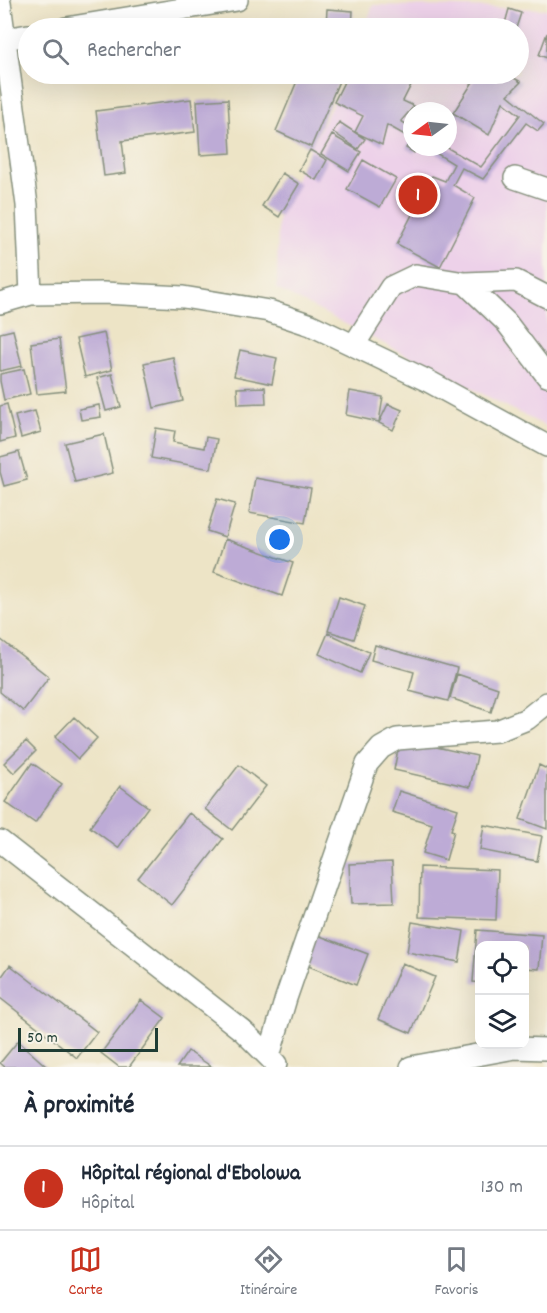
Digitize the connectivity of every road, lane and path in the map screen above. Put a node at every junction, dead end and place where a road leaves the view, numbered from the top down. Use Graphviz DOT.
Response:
graph roads {
  1 [pos="237,0"];
  2 [pos="0,3"];
  3 [pos="127,18"];
  4 [pos="18,37"];
  5 [pos="5,39"];
  6 [pos="515,178"];
  7 [pos="547,189"];
  8 [pos="465,283"];
  9 [pos="31,294"];
  10 [pos="547,297"];
  11 [pos="0,303"];
  12 [pos="354,345"];
  13 [pos="547,376"];
  14 [pos="547,446"];
  15 [pos="547,703"];
  16 [pos="0,841"];
  17 [pos="547,1049"];
  18 [pos="273,1062"];
  19 [pos="411,1067"];
  1 -- 3 [label="street"];
  2 -- 5 [label="street"];
  4 -- 5 [label="street"];
  5 -- 9 [label="street"];
  6 -- 7 [label="street"];
  8 -- 10 [label="street"];
  8 -- 12 [label="street"];
  8 -- 13 [label="street"];
  9 -- 11 [label="street"];
  9 -- 12 [label="street"];
  12 -- 14 [label="street"];
  15 -- 18 [label="street"];
  16 -- 18 [label="street"];
  17 -- 19 [label="street"];
}
